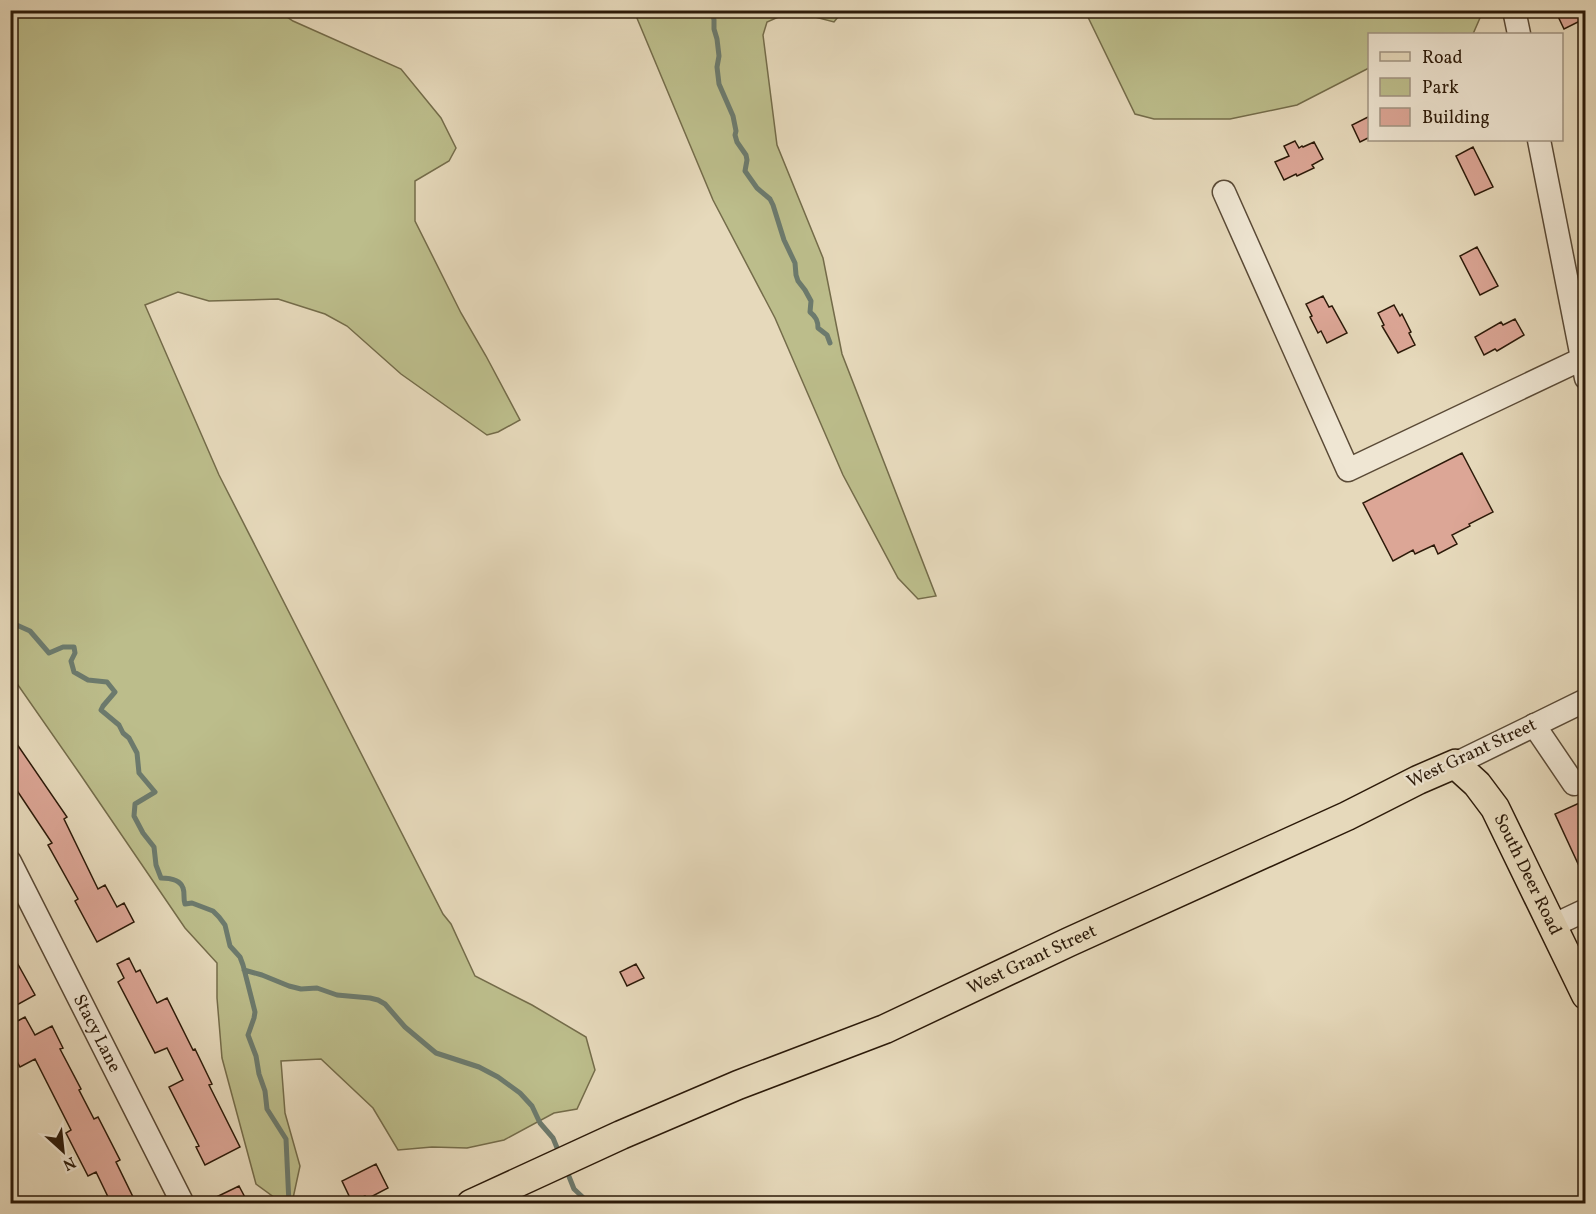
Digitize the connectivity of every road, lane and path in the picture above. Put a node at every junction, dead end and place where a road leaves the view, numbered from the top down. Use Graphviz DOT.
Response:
graph roads {
  1 [pos="1514,10"];
  2 [pos="1519,33"];
  3 [pos="1539,141"];
  4 [pos="1224,192"];
  5 [pos="1584,365"];
  6 [pos="1586,700"];
  7 [pos="1534,725"];
  8 [pos="1455,764"];
  9 [pos="1586,778"];
  10 [pos="10,862"];
  11 [pos="1586,910"];
  12 [pos="1552,926"];
  13 [pos="1586,995"];
  14 [pos="183,1203"];
  15 [pos="471,1203"];
  1 -- 2 [label="street"];
  3 -- 5 [label="street"];
  4 -- 5 [label="street"];
  6 -- 7 [label="street, West Grant Street"];
  7 -- 8 [label="street, West Grant Street"];
  7 -- 9 [label="street"];
  8 -- 12 [label="main road, South Deer Road"];
  8 -- 15 [label="main road, West Grant Street"];
  10 -- 14 [label="street, Stacy Lane"];
  11 -- 12 [label="street"];
  12 -- 13 [label="main road, South Deer Road"];
}
